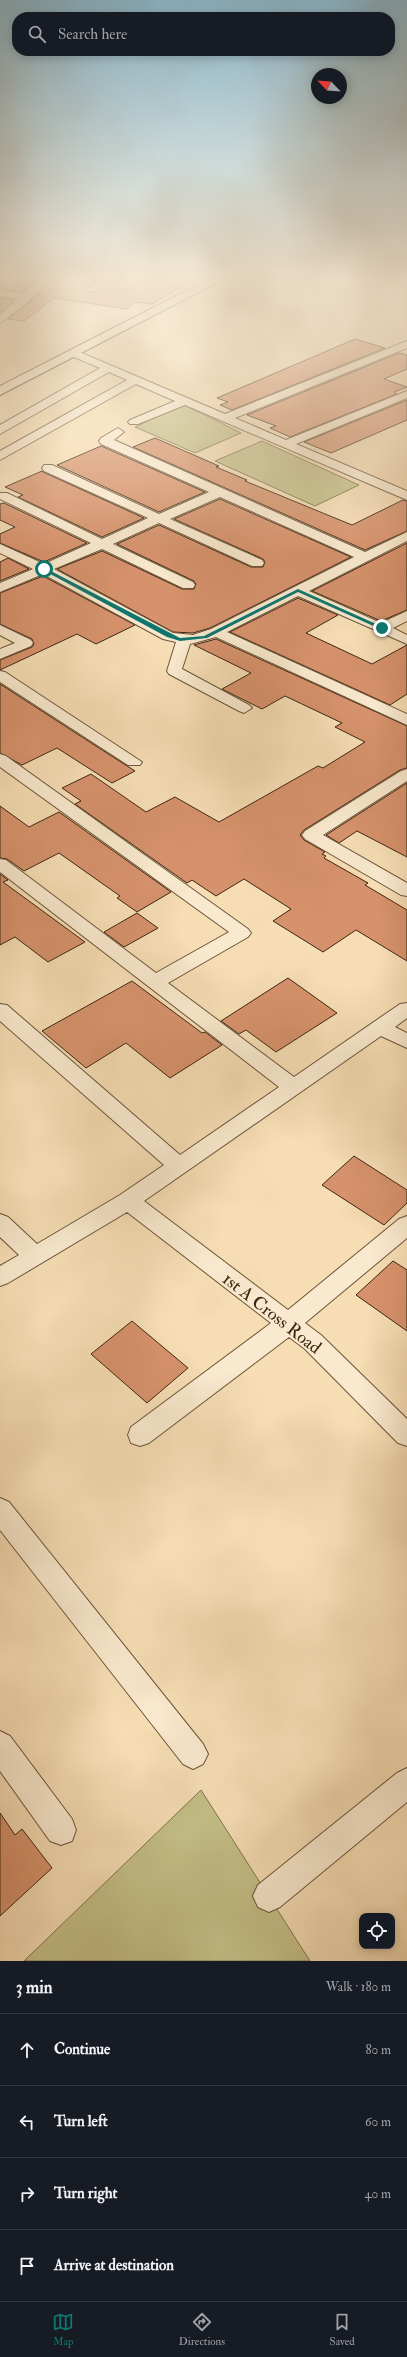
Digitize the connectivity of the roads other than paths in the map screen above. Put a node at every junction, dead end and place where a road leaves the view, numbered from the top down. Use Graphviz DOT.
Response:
graph roads {
  1 [pos="37,372"];
  2 [pos="102,372"];
  3 [pos="116,372"];
  4 [pos="339,372"];
  5 [pos="135,380"];
  6 [pos="0,391"];
  7 [pos="407,394"];
  8 [pos="184,401"];
  9 [pos="224,418"];
  10 [pos="134,422"];
  11 [pos="0,430"];
  12 [pos="118,432"];
  13 [pos="286,444"];
  14 [pos="0,456"];
  15 [pos="48,468"];
  16 [pos="220,492"];
  17 [pos="3,496"];
  18 [pos="407,496"];
  19 [pos="160,519"];
  20 [pos="407,536"];
  21 [pos="102,544"];
  22 [pos="0,548"];
  23 [pos="365,557"];
  24 [pos="257,563"];
  25 [pos="44,569"];
  26 [pos="188,585"];
  27 [pos="0,588"];
  28 [pos="298,591"];
  29 [pos="407,615"];
  30 [pos="382,628"];
  31 [pos="0,629"];
  32 [pos="216,632"];
  33 [pos="184,640"];
  34 [pos="407,640"];
  35 [pos="0,654"];
  36 [pos="0,675"];
  37 [pos="244,708"];
  38 [pos="407,720"];
  39 [pos="0,759"];
  40 [pos="134,762"];
  41 [pos="407,774"];
  42 [pos="0,864"];
  43 [pos="407,890"];
  44 [pos="156,982"];
  45 [pos="407,1009"];
  46 [pos="0,1010"];
  47 [pos="380,1027"];
  48 [pos="407,1041"];
  49 [pos="293,1088"];
  50 [pos="179,1166"];
  51 [pos="128,1201"];
  52 [pos="0,1223"];
  53 [pos="407,1225"];
  54 [pos="36,1256"];
  55 [pos="0,1277"];
  56 [pos="288,1324"];
  57 [pos="140,1435"];
  58 [pos="407,1435"];
  59 [pos="0,1510"];
  60 [pos="0,1746"];
  61 [pos="193,1754"];
  62 [pos="407,1783"];
  63 [pos="61,1830"];
  64 [pos="269,1896"];
  1 -- 6 [label="main road"];
  2 -- 11 [label="street"];
  3 -- 5 [label="street"];
  4 -- 9 [label="street"];
  5 -- 8 [label="street"];
  5 -- 14 [label="street"];
  7 -- 13 [label="street"];
  8 -- 9 [label="street"];
  8 -- 10 [label="street"];
  9 -- 13 [label="street"];
  12 -- 16 [label="street"];
  13 -- 18 [label="street"];
  15 -- 19 [label="street"];
  16 -- 19 [label="street"];
  16 -- 23 [label="street"];
  17 -- 21 [label="street"];
  19 -- 21 [label="street"];
  19 -- 24 [label="street"];
  20 -- 23 [label="street"];
  21 -- 25 [label="street"];
  21 -- 26 [label="street"];
  22 -- 25 [label="street"];
  23 -- 28 [label="street"];
  25 -- 27 [label="street"];
  25 -- 33 [label="street"];
  28 -- 30 [label="street"];
  28 -- 32 [label="street"];
  29 -- 30 [label="street"];
  30 -- 34 [label="street"];
  31 -- 35 [label="street"];
  32 -- 33 [label="street"];
  32 -- 38 [label="street"];
  33 -- 37 [label="street"];
  36 -- 40 [label="street"];
  39 -- 44 [label="street"];
  41 -- 43 [label="street"];
  42 -- 44 [label="street"];
  44 -- 49 [label="street"];
  45 -- 47 [label="street"];
  46 -- 50 [label="street"];
  47 -- 48 [label="street"];
  47 -- 49 [label="street"];
  49 -- 50 [label="street"];
  50 -- 51 [label="street"];
  51 -- 54 [label="street"];
  51 -- 56 [label="street, 1st A Cross Road"];
  52 -- 54 [label="street"];
  53 -- 56 [label="street"];
  54 -- 55 [label="street"];
  56 -- 57 [label="street"];
  56 -- 58 [label="street, 1st A Cross Road"];
  59 -- 61 [label="street"];
  60 -- 63 [label="street"];
  62 -- 64 [label="street"];
}
